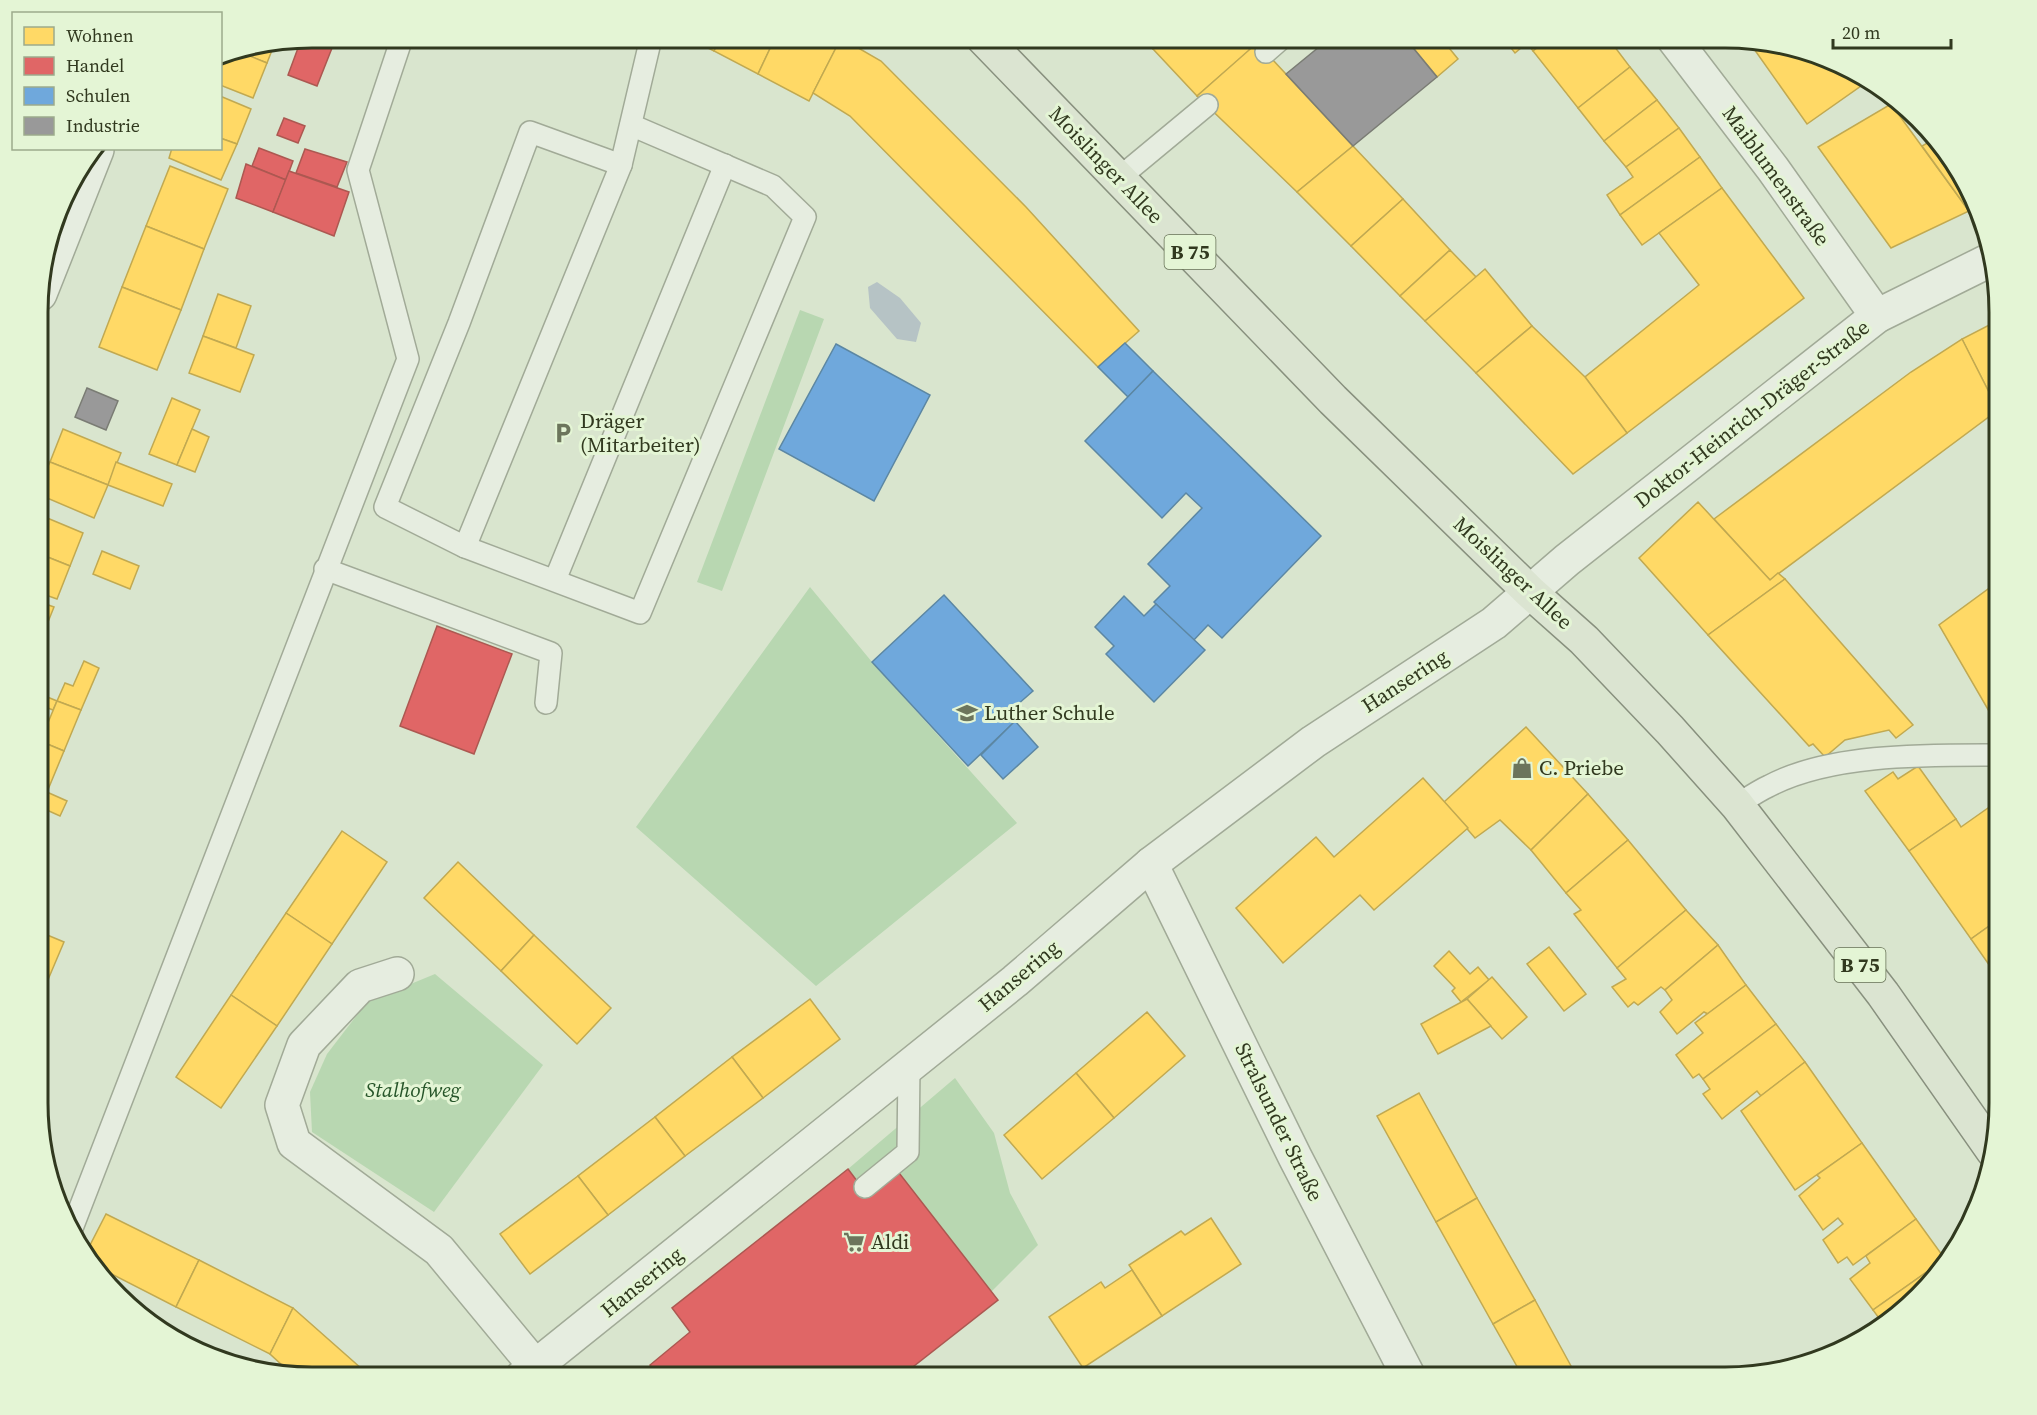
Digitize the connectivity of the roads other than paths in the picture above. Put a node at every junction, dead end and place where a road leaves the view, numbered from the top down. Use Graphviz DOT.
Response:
graph roads {
  1 [pos="399,48"];
  2 [pos="649,48"];
  3 [pos="993,48"];
  4 [pos="1271,48"];
  5 [pos="1681,48"];
  6 [pos="1266,52"];
  7 [pos="1207,105"];
  8 [pos="631,125"];
  9 [pos="621,165"];
  10 [pos="725,165"];
  11 [pos="87,174"];
  12 [pos="1119,178"];
  13 [pos="53,261"];
  14 [pos="1984,263"];
  15 [pos="1877,316"];
  16 [pos="465,547"];
  17 [pos="325,569"];
  18 [pos="555,580"];
  19 [pos="1530,592"];
  20 [pos="546,703"];
  21 [pos="1989,755"];
  22 [pos="1737,805"];
  23 [pos="1151,864"];
  24 [pos="397,974"];
  25 [pos="909,1066"];
  26 [pos="1986,1142"];
  27 [pos="866,1187"];
  28 [pos="75,1220"];
  29 [pos="524,1367"];
  30 [pos="534,1367"];
  31 [pos="1404,1367"];
  1 -- 17 [label="lane"];
  2 -- 8 [label="lane"];
  3 -- 12 [label="main road, Moislinger Allee / B 75"];
  4 -- 6 [label="lane"];
  5 -- 15 [label="street, Maiblumenstraße"];
  7 -- 12 [label="lane"];
  8 -- 9 [label="lane"];
  8 -- 10 [label="lane"];
  9 -- 16 [label="lane"];
  9 -- 16 [label="lane"];
  10 -- 18 [label="lane"];
  10 -- 18 [label="lane"];
  11 -- 13 [label="street"];
  12 -- 19 [label="main road, Moislinger Allee / B 75"];
  14 -- 15 [label="street, Doktor-Heinrich-Dräger-Straße"];
  15 -- 19 [label="street, Doktor-Heinrich-Dräger-Straße"];
  16 -- 18 [label="lane"];
  17 -- 20 [label="lane"];
  17 -- 28 [label="lane"];
  19 -- 22 [label="main road, Moislinger Allee / B 75"];
  19 -- 23 [label="street, Hansering"];
  21 -- 22 [label="lane"];
  22 -- 26 [label="main road, Moislinger Allee / B 75"];
  23 -- 25 [label="street, Hansering"];
  23 -- 31 [label="street, Stralsunder Straße"];
  24 -- 29 [label="street"];
  25 -- 27 [label="lane"];
  25 -- 30 [label="street, Hansering"];
}
